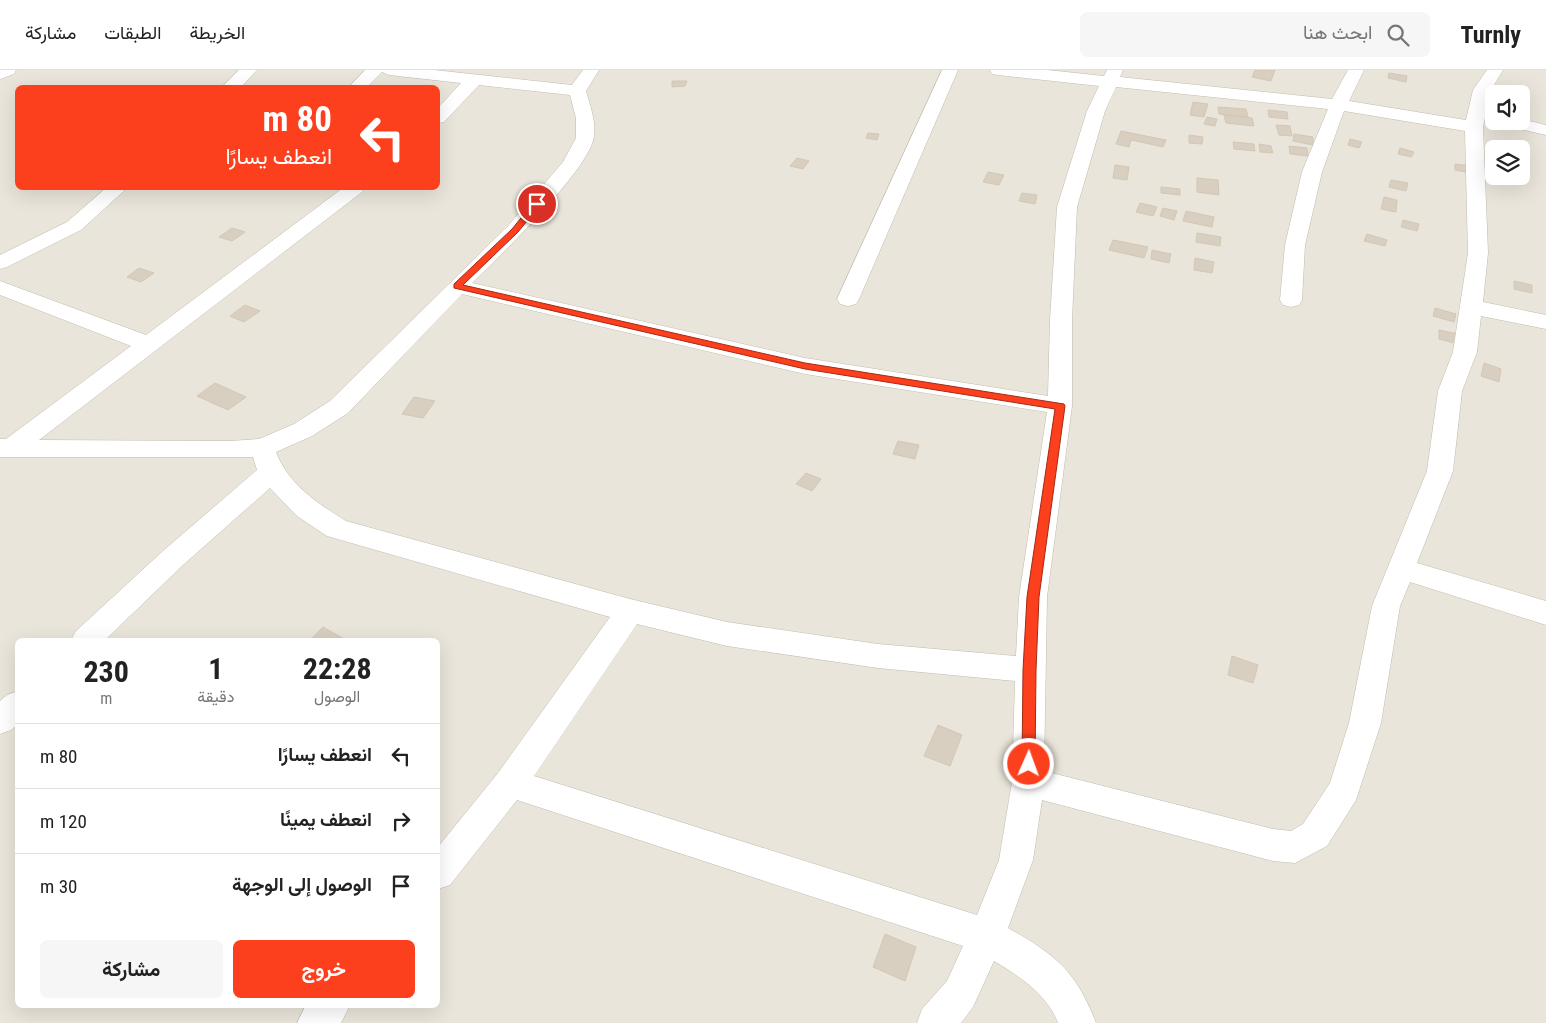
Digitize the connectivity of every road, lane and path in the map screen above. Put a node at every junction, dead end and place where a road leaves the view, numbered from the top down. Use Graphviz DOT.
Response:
graph roads {
  1 [pos="8,70"];
  2 [pos="250,70"];
  3 [pos="374,70"];
  4 [pos="390,70"];
  5 [pos="591,70"];
  6 [pos="950,70"];
  7 [pos="998,70"];
  8 [pos="1356,70"];
  9 [pos="1495,70"];
  10 [pos="0,74"];
  11 [pos="1112,76"];
  12 [pos="474,80"];
  13 [pos="232,85"];
  14 [pos="359,85"];
  15 [pos="577,91"];
  16 [pos="1338,105"];
  17 [pos="440,116"];
  18 [pos="1481,120"];
  19 [pos="1530,126"];
  20 [pos="1546,130"];
  21 [pos="115,190"];
  22 [pos="352,190"];
  23 [pos="0,263"];
  24 [pos="457,286"];
  25 [pos="0,287"];
  26 [pos="848,299"];
  27 [pos="1291,300"];
  28 [pos="1472,307"];
  29 [pos="1546,322"];
  30 [pos="148,344"];
  31 [pos="1060,406"];
  32 [pos="5,448"];
  33 [pos="267,460"];
  34 [pos="1400,569"];
  35 [pos="630,611"];
  36 [pos="1546,613"];
  37 [pos="88,638"];
  38 [pos="1030,670"];
  39 [pos="15,707"];
  40 [pos="0,720"];
  41 [pos="1028,782"];
  42 [pos="510,783"];
  43 [pos="440,870"];
  44 [pos="987,936"];
  45 [pos="328,1008"];
  46 [pos="316,1023"];
  47 [pos="936,1023"];
  48 [pos="1077,1023"];
  1 -- 10 [label="street"];
  2 -- 13 [label="street"];
  3 -- 14 [label="street"];
  4 -- 12 [label="street"];
  5 -- 15 [label="street"];
  6 -- 26 [label="street"];
  7 -- 11 [label="street"];
  8 -- 16 [label="street"];
  9 -- 18 [label="street"];
  11 -- 16 [label="street"];
  11 -- 31 [label="street"];
  12 -- 15 [label="street"];
  12 -- 17 [label="street"];
  15 -- 24 [label="street"];
  16 -- 18 [label="street"];
  16 -- 27 [label="street"];
  18 -- 28 [label="street"];
  19 -- 20 [label="street"];
  21 -- 23 [label="street"];
  22 -- 30 [label="street"];
  24 -- 31 [label="street"];
  24 -- 33 [label="street"];
  25 -- 30 [label="street"];
  28 -- 29 [label="street"];
  28 -- 34 [label="street"];
  30 -- 32 [label="street"];
  31 -- 38 [label="street"];
  32 -- 33 [label="street"];
  33 -- 35 [label="street"];
  33 -- 37 [label="street"];
  34 -- 36 [label="street"];
  34 -- 41 [label="street"];
  35 -- 38 [label="street"];
  35 -- 42 [label="street"];
  38 -- 41 [label="street"];
  39 -- 40 [label="street"];
  41 -- 44 [label="street"];
  42 -- 43 [label="street"];
  42 -- 44 [label="street"];
  44 -- 47 [label="street"];
  44 -- 48 [label="street"];
  45 -- 46 [label="street"];
}
